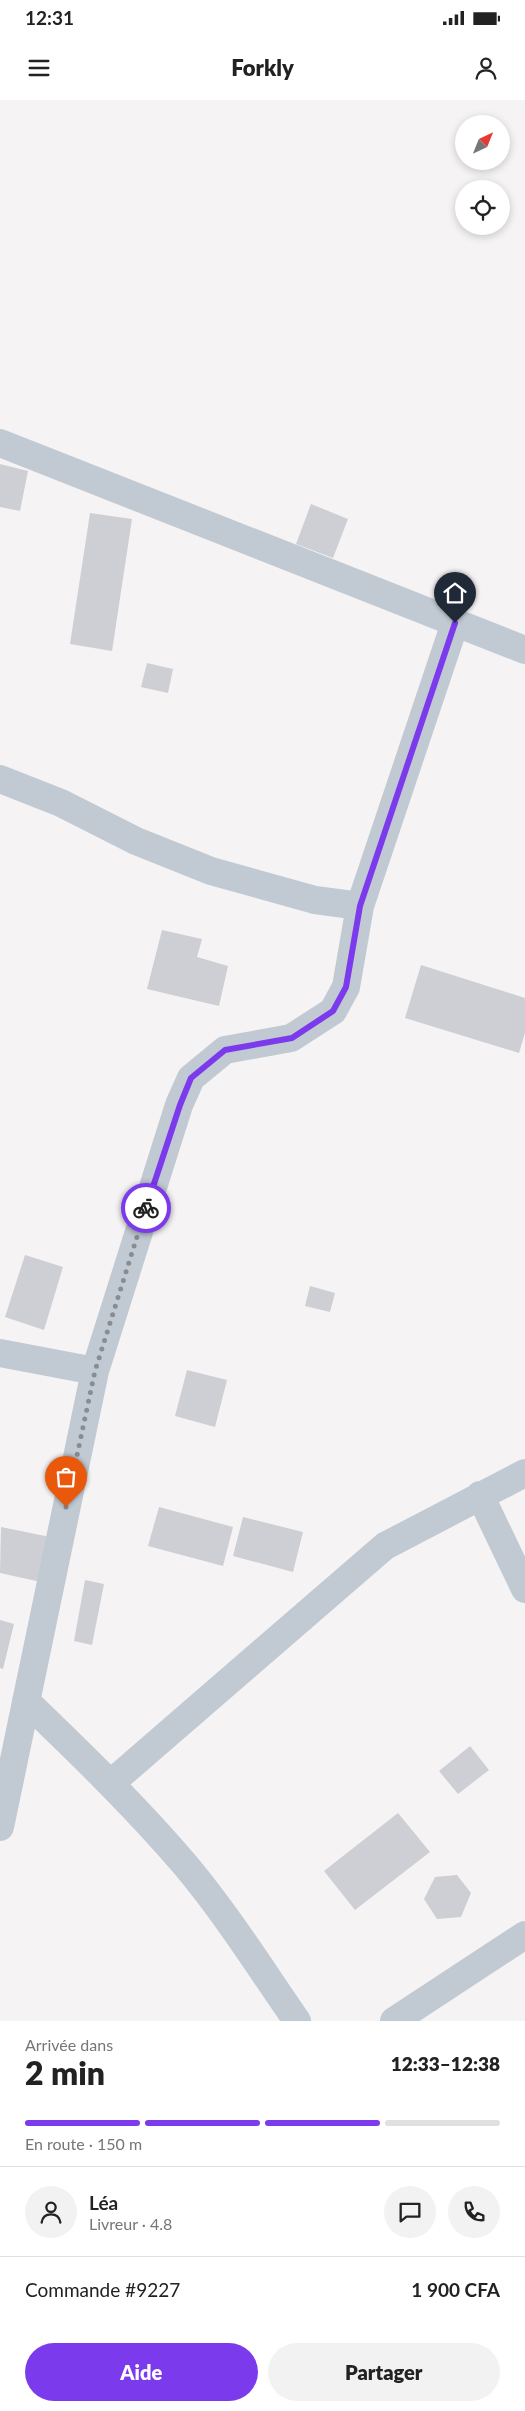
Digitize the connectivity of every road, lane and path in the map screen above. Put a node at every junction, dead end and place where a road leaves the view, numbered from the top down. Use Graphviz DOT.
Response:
graph roads {
  1 [pos="0,443"];
  2 [pos="455,623"];
  3 [pos="525,650"];
  4 [pos="0,779"];
  5 [pos="360,906"];
  6 [pos="0,1353"];
  7 [pos="95,1371"];
  8 [pos="525,1473"];
  9 [pos="480,1495"];
  10 [pos="525,1590"];
  11 [pos="26,1701"];
  12 [pos="111,1783"];
  13 [pos="0,1827"];
  14 [pos="525,1935"];
  15 [pos="297,2021"];
  16 [pos="394,2021"];
  1 -- 2 [label="street"];
  2 -- 3 [label="street"];
  2 -- 5 [label="street"];
  4 -- 5 [label="street"];
  5 -- 7 [label="street"];
  6 -- 7 [label="street"];
  7 -- 11 [label="street"];
  8 -- 9 [label="street"];
  9 -- 10 [label="street"];
  9 -- 12 [label="street"];
  11 -- 12 [label="street"];
  11 -- 13 [label="street"];
  12 -- 15 [label="street"];
  14 -- 16 [label="street"];
}
